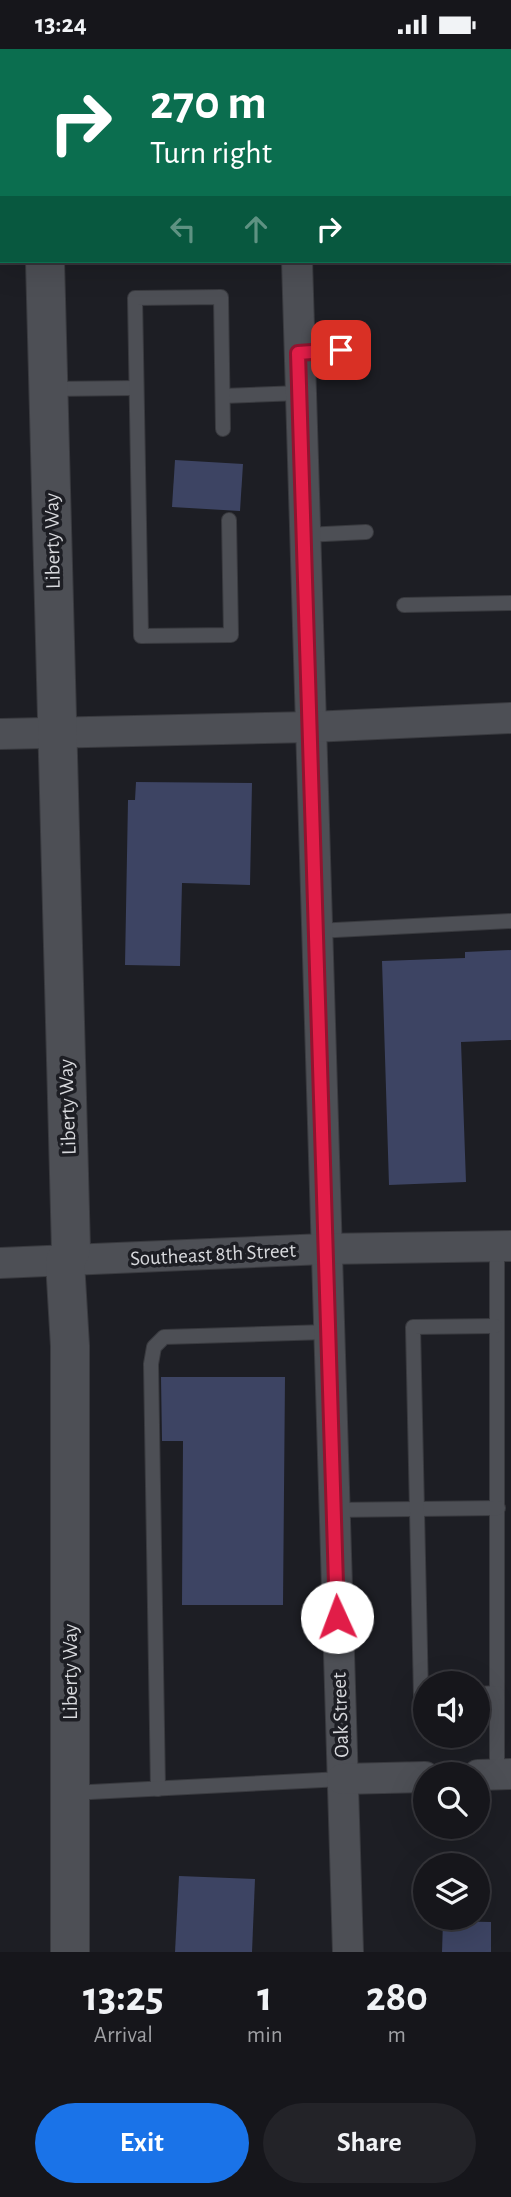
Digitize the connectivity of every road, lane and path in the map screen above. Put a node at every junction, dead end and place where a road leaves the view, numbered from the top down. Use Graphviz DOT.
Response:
graph roads {
  1 [pos="45,263"];
  2 [pos="297,263"];
  3 [pos="362,349"];
  4 [pos="298,353"];
  5 [pos="136,388"];
  6 [pos="48,389"];
  7 [pos="300,393"];
  8 [pos="223,396"];
  9 [pos="223,429"];
  10 [pos="229,520"];
  11 [pos="366,532"];
  12 [pos="305,535"];
  13 [pos="511,603"];
  14 [pos="404,605"];
  15 [pos="511,718"];
  16 [pos="311,727"];
  17 [pos="56,733"];
  18 [pos="0,734"];
  19 [pos="511,921"];
  20 [pos="316,931"];
  21 [pos="504,1246"];
  22 [pos="324,1249"];
  23 [pos="0,1262"];
  24 [pos="65,1262"];
  25 [pos="495,1325"];
  26 [pos="327,1332"];
  27 [pos="498,1508"];
  28 [pos="416,1509"];
  29 [pos="333,1510"];
  30 [pos="420,1671"];
  31 [pos="490,1693"];
  32 [pos="497,1693"];
  33 [pos="495,1775"];
  34 [pos="413,1777"];
  35 [pos="342,1779"];
  36 [pos="158,1789"];
  37 [pos="70,1793"];
  38 [pos="70,1952"];
  39 [pos="348,1952"];
  1 -- 6 [label="street, Liberty Way"];
  2 -- 4 [label="street, Oak Street"];
  3 -- 4 [label="lane"];
  4 -- 7 [label="street, Oak Street"];
  5 -- 6 [label="lane"];
  5 -- 8 [label="lane"];
  5 -- 10 [label="lane"];
  6 -- 17 [label="street, Liberty Way"];
  7 -- 8 [label="lane"];
  7 -- 12 [label="street, Oak Street"];
  8 -- 9 [label="lane"];
  11 -- 12 [label="lane"];
  12 -- 16 [label="street, Oak Street"];
  13 -- 14 [label="lane"];
  15 -- 16 [label="street"];
  16 -- 17 [label="street"];
  16 -- 20 [label="street, Oak Street"];
  17 -- 18 [label="street"];
  17 -- 24 [label="street, Liberty Way"];
  19 -- 20 [label="lane"];
  20 -- 22 [label="street, Oak Street"];
  21 -- 22 [label="street, Southeast 8th Street"];
  21 -- 25 [label="lane"];
  22 -- 24 [label="street, Southeast 8th Street"];
  22 -- 26 [label="street, Oak Street"];
  23 -- 24 [label="street, Southeast 8th Street"];
  24 -- 37 [label="street, Liberty Way"];
  25 -- 27 [label="lane"];
  25 -- 28 [label="lane"];
  26 -- 29 [label="street, Oak Street"];
  26 -- 36 [label="lane"];
  27 -- 28 [label="lane"];
  27 -- 32 [label="lane"];
  28 -- 29 [label="lane"];
  28 -- 30 [label="lane"];
  29 -- 35 [label="street, Oak Street"];
  31 -- 32 [label="lane"];
  32 -- 33 [label="lane"];
  34 -- 35 [label="street"];
  35 -- 36 [label="lane"];
  35 -- 39 [label="street, Oak Street"];
  36 -- 37 [label="lane"];
  37 -- 38 [label="street, Liberty Way"];
}
